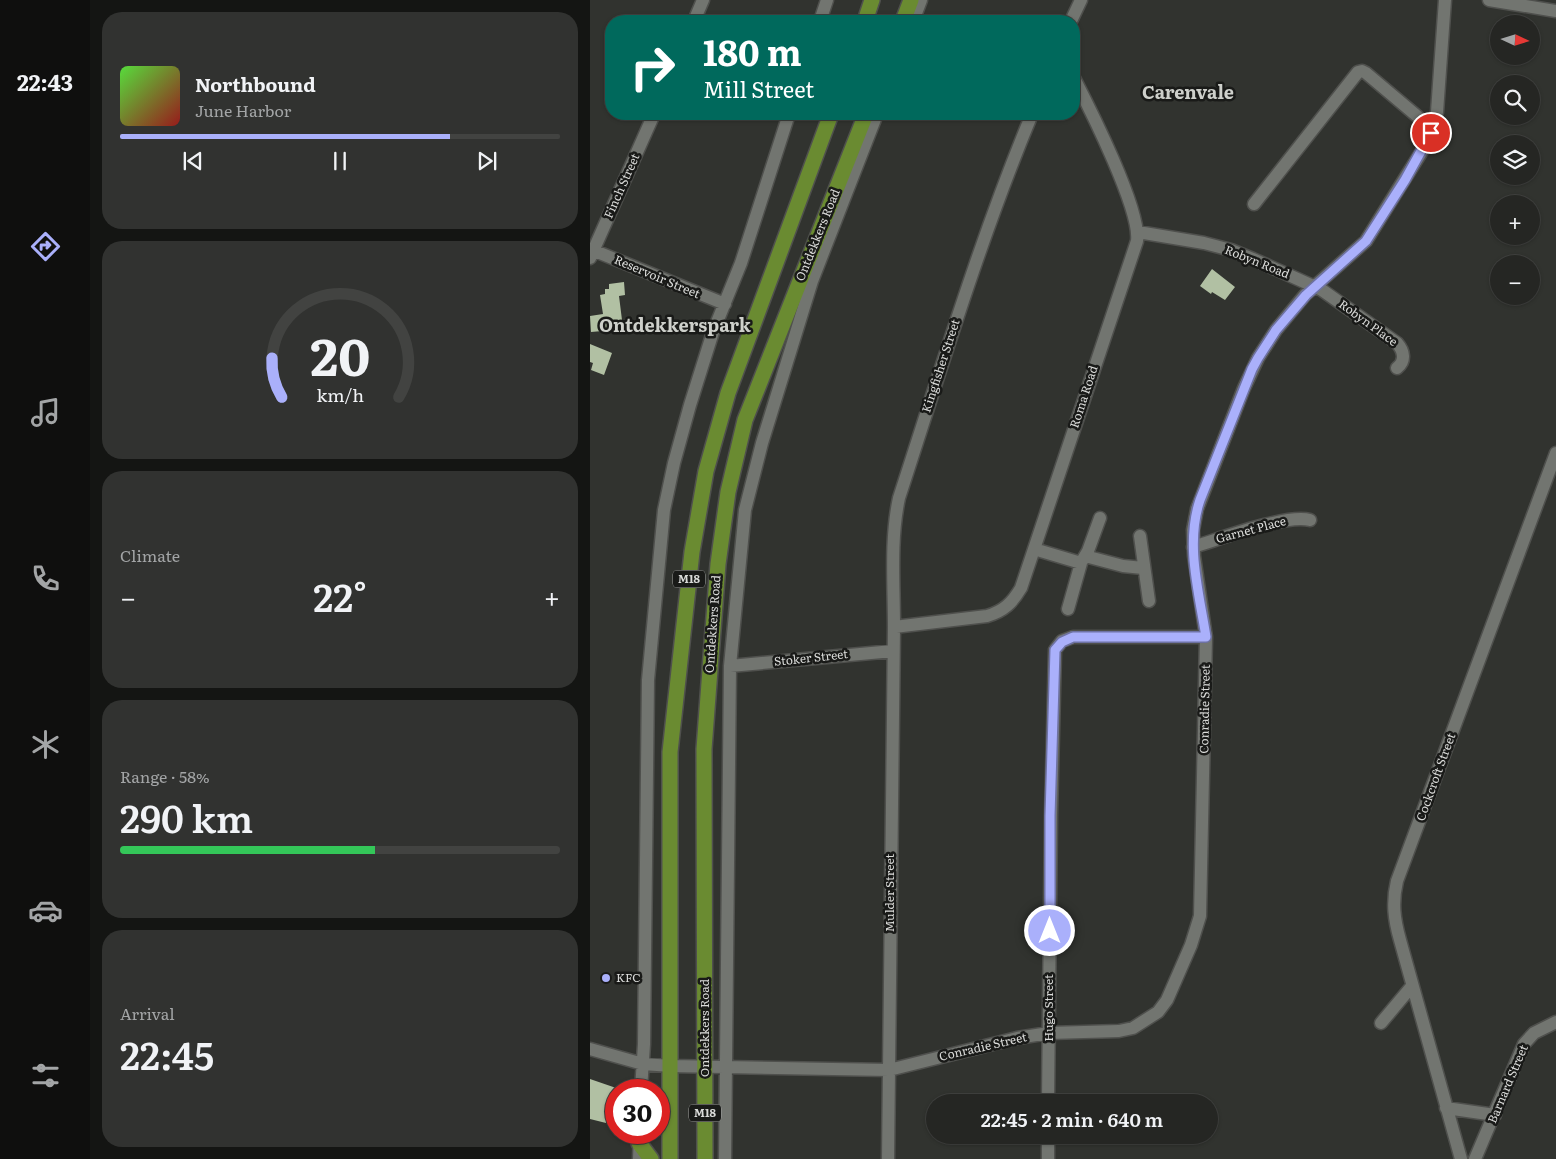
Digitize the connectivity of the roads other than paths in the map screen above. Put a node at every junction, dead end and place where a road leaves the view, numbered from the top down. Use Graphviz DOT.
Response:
graph roads {
  1 [pos="703,0"];
  2 [pos="827,0"];
  3 [pos="872,0"];
  4 [pos="911,0"];
  5 [pos="921,0"];
  6 [pos="1080,0"];
  7 [pos="1445,0"];
  8 [pos="1489,0"];
  9 [pos="1556,11"];
  10 [pos="697,15"];
  11 [pos="822,15"];
  12 [pos="866,15"];
  13 [pos="905,15"];
  14 [pos="915,15"];
  15 [pos="1074,15"];
  16 [pos="1080,91"];
  17 [pos="651,120"];
  18 [pos="787,120"];
  19 [pos="829,120"];
  20 [pos="864,120"];
  21 [pos="875,120"];
  22 [pos="1029,120"];
  23 [pos="1431,133"];
  24 [pos="1254,204"];
  25 [pos="1138,232"];
  26 [pos="591,252"];
  27 [pos="1314,287"];
  28 [pos="725,304"];
  29 [pos="1397,368"];
  30 [pos="1556,453"];
  31 [pos="1100,518"];
  32 [pos="1310,520"];
  33 [pos="1140,536"];
  34 [pos="1193,547"];
  35 [pos="1034,549"];
  36 [pos="1083,559"];
  37 [pos="1143,568"];
  38 [pos="1149,601"];
  39 [pos="1068,609"];
  40 [pos="894,627"];
  41 [pos="1206,637"];
  42 [pos="893,650"];
  43 [pos="730,666"];
  44 [pos="1412,986"];
  45 [pos="1556,1022"];
  46 [pos="1381,1023"];
  47 [pos="1049,1033"];
  48 [pos="590,1049"];
  49 [pos="643,1064"];
  50 [pos="671,1066"];
  51 [pos="706,1067"];
  52 [pos="726,1068"];
  53 [pos="889,1070"];
  54 [pos="642,1079"];
  55 [pos="1048,1094"];
  56 [pos="1446,1108"];
  57 [pos="1495,1115"];
  58 [pos="640,1144"];
  59 [pos="643,1144"];
  60 [pos="1048,1144"];
  61 [pos="639,1159"];
  62 [pos="651,1159"];
  63 [pos="670,1159"];
  64 [pos="705,1159"];
  65 [pos="725,1159"];
  66 [pos="888,1159"];
  67 [pos="1048,1159"];
  68 [pos="1461,1159"];
  69 [pos="1475,1159"];
  1 -- 10 [label="street"];
  2 -- 11 [label="street"];
  3 -- 12 [label="main road"];
  4 -- 13 [label="main road"];
  5 -- 14 [label="street"];
  6 -- 15 [label="street"];
  7 -- 23 [label="street, Conradie Street"];
  8 -- 9 [label="street"];
  16 -- 25 [label="street"];
  17 -- 26 [label="street, Finch Street"];
  18 -- 28 [label="street"];
  19 -- 50 [label="main road, M18"];
  20 -- 51 [label="main road, Ontdekkers Road / M18"];
  21 -- 43 [label="street, Ontdekkers Road"];
  22 -- 40 [label="street, Kingfisher Street"];
  23 -- 24 [label="street"];
  23 -- 27 [label="street, Conradie Street"];
  25 -- 27 [label="street, Robyn Road"];
  25 -- 35 [label="street, Roma Road"];
  26 -- 28 [label="street, Reservoir Street"];
  27 -- 29 [label="street, Robyn Place"];
  27 -- 34 [label="street, Conradie Street"];
  28 -- 49 [label="street"];
  30 -- 44 [label="street, Cockcroft Street"];
  31 -- 36 [label="street"];
  32 -- 34 [label="street, Garnet Place"];
  33 -- 37 [label="street"];
  34 -- 41 [label="street, Conradie Street"];
  35 -- 36 [label="street"];
  35 -- 40 [label="street, Roma Road"];
  36 -- 37 [label="street"];
  36 -- 39 [label="street"];
  37 -- 38 [label="street"];
  40 -- 42 [label="street, Mulder Street"];
  41 -- 47 [label="street, Conradie Street"];
  41 -- 47 [label="street, Hugo Street"];
  42 -- 43 [label="street, Stoker Street"];
  42 -- 53 [label="street, Mulder Street"];
  43 -- 52 [label="street, Ontdekkers Road"];
  44 -- 46 [label="street"];
  44 -- 56 [label="street, Cockcroft Street"];
  45 -- 57 [label="street, Barnard Street"];
  47 -- 53 [label="street, Conradie Street"];
  47 -- 55 [label="street, Hugo Street"];
  48 -- 49 [label="street, Conradie Street"];
  49 -- 50 [label="street, Conradie Street"];
  49 -- 54 [label="street"];
  50 -- 51 [label="street, Conradie Street"];
  50 -- 63 [label="main road, M18"];
  51 -- 52 [label="street, Conradie Street"];
  51 -- 64 [label="main road, Ontdekkers Road / M18"];
  52 -- 53 [label="street, Conradie Street"];
  52 -- 65 [label="street, Ontdekkers Road"];
  53 -- 66 [label="street, Mulder Street"];
  56 -- 57 [label="street"];
  56 -- 68 [label="street, Cockcroft Street"];
  57 -- 69 [label="street, Barnard Street"];
  58 -- 61 [label="street"];
  59 -- 62 [label="main road"];
  60 -- 67 [label="street"];
}
